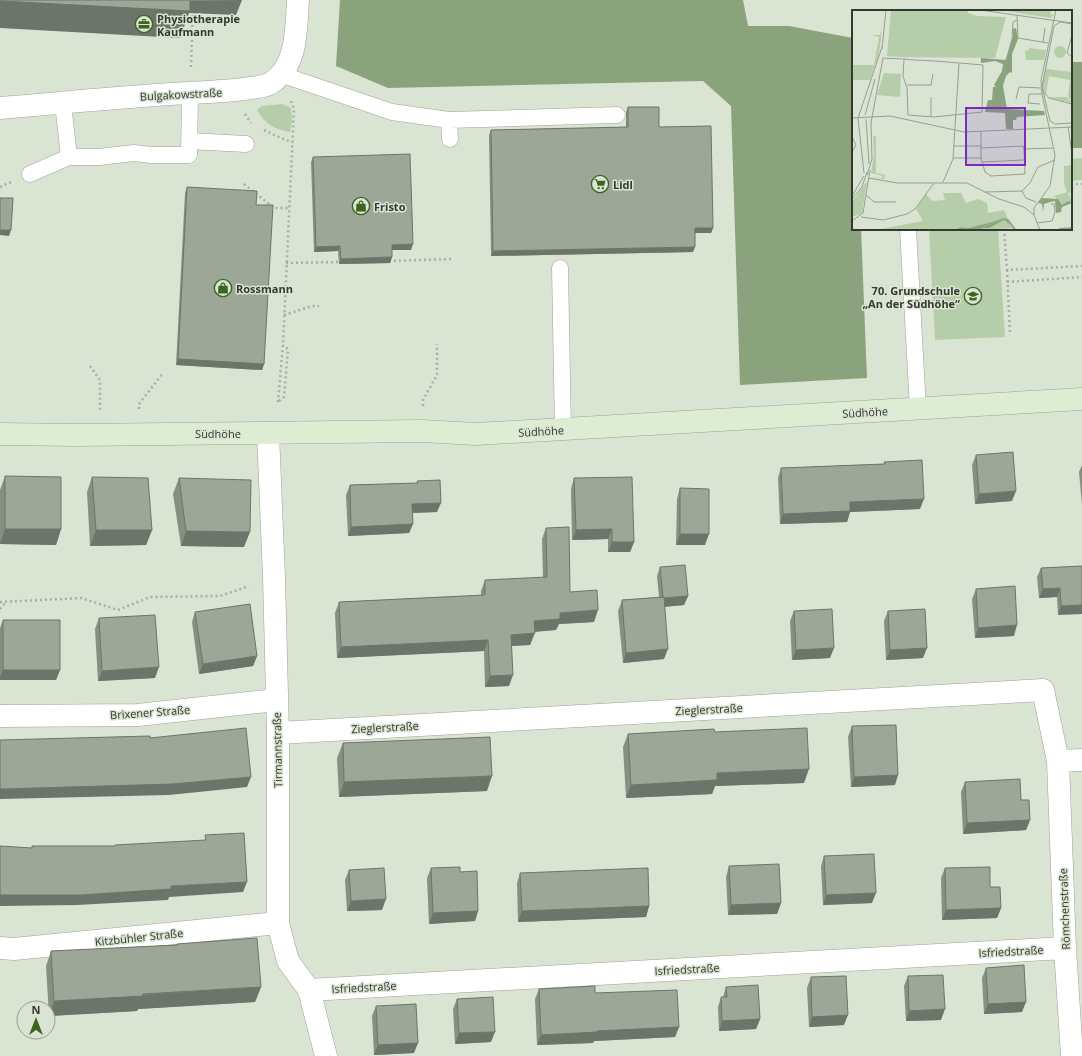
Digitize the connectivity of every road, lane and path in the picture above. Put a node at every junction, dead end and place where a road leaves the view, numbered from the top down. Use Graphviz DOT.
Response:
graph roads {
  1 [pos="298,0"];
  2 [pos="193,8"];
  3 [pos="280,74"];
  4 [pos="230,92"];
  5 [pos="190,93"];
  6 [pos="64,103"];
  7 [pos="0,108"];
  8 [pos="617,115"];
  9 [pos="449,120"];
  10 [pos="257,126"];
  11 [pos="263,129"];
  12 [pos="450,139"];
  13 [pos="189,141"];
  14 [pos="292,142"];
  15 [pos="246,144"];
  16 [pos="69,157"];
  17 [pos="30,174"];
  18 [pos="244,184"];
  19 [pos="289,208"];
  20 [pos="908,230"];
  21 [pos="1004,230"];
  22 [pos="453,259"];
  23 [pos="345,262"];
  24 [pos="382,262"];
  25 [pos="286,263"];
  26 [pos="1082,266"];
  27 [pos="560,268"];
  28 [pos="1007,270"];
  29 [pos="1082,278"];
  30 [pos="1007,282"];
  31 [pos="319,306"];
  32 [pos="284,315"];
  33 [pos="1010,334"];
  34 [pos="283,344"];
  35 [pos="437,344"];
  36 [pos="90,366"];
  37 [pos="163,373"];
  38 [pos="428,393"];
  39 [pos="1082,399"];
  40 [pos="278,402"];
  41 [pos="918,409"];
  42 [pos="563,430"];
  43 [pos="273,433"];
  44 [pos="0,434"];
  45 [pos="100,434"];
  46 [pos="138,434"];
  47 [pos="274,577"];
  48 [pos="0,602"];
  49 [pos="5,603"];
  50 [pos="0,609"];
  51 [pos="276,700"];
  52 [pos="0,716"];
  53 [pos="278,734"];
  54 [pos="1082,760"];
  55 [pos="1058,761"];
  56 [pos="278,923"];
  57 [pos="0,948"];
  58 [pos="1065,948"];
  59 [pos="309,990"];
  60 [pos="326,1056"];
  61 [pos="1072,1056"];
  1 -- 3 [label="street, Bulgakowstraße"];
  2 -- 5 [label="path"];
  3 -- 4 [label="street, Bulgakowstraße"];
  3 -- 9 [label="lane"];
  3 -- 14 [label="path"];
  4 -- 5 [label="street, Bulgakowstraße"];
  4 -- 10 [label="path"];
  5 -- 6 [label="street, Bulgakowstraße"];
  5 -- 13 [label="lane"];
  6 -- 7 [label="street, Bulgakowstraße"];
  6 -- 16 [label="lane"];
  8 -- 9 [label="lane"];
  9 -- 12 [label="lane"];
  11 -- 14 [label="path"];
  13 -- 15 [label="lane"];
  13 -- 16 [label="lane"];
  14 -- 19 [label="path"];
  16 -- 17 [label="lane"];
  18 -- 19 [label="path"];
  19 -- 25 [label="path"];
  20 -- 41 [label="lane"];
  21 -- 28 [label="path"];
  22 -- 24 [label="path"];
  23 -- 25 [label="path"];
  25 -- 32 [label="path"];
  26 -- 28 [label="path"];
  27 -- 42 [label="lane"];
  28 -- 30 [label="path"];
  29 -- 30 [label="path"];
  30 -- 33 [label="path"];
  31 -- 32 [label="path"];
  32 -- 34 [label="path"];
  34 -- 40 [label="path"];
  34 -- 40 [label="path"];
  35 -- 38 [label="path"];
  36 -- 45 [label="path"];
  37 -- 46 [label="path"];
  39 -- 41 [label="street, Südhöhe"];
  40 -- 43 [label="path"];
  41 -- 42 [label="street, Südhöhe"];
  42 -- 43 [label="street, Südhöhe"];
  43 -- 46 [label="street, Südhöhe"];
  43 -- 47 [label="street, Tirmannstraße"];
  44 -- 45 [label="street, Südhöhe"];
  45 -- 46 [label="street, Südhöhe"];
  47 -- 49 [label="path"];
  47 -- 51 [label="street, Tirmannstraße"];
  48 -- 49 [label="path"];
  49 -- 50 [label="path"];
  51 -- 52 [label="street, Brixener Straße"];
  51 -- 53 [label="street, Tirmannstraße"];
  53 -- 55 [label="street, Zieglerstraße"];
  53 -- 56 [label="street, Tirmannstraße"];
  54 -- 55 [label="street"];
  55 -- 58 [label="street, Römchenstraße"];
  56 -- 57 [label="street, Kitzbühler Straße"];
  56 -- 59 [label="street, Tirmannstraße"];
  58 -- 59 [label="street, Isfriedstraße"];
  58 -- 61 [label="street, Römchenstraße"];
  59 -- 60 [label="street, Tirmannstraße"];
}
